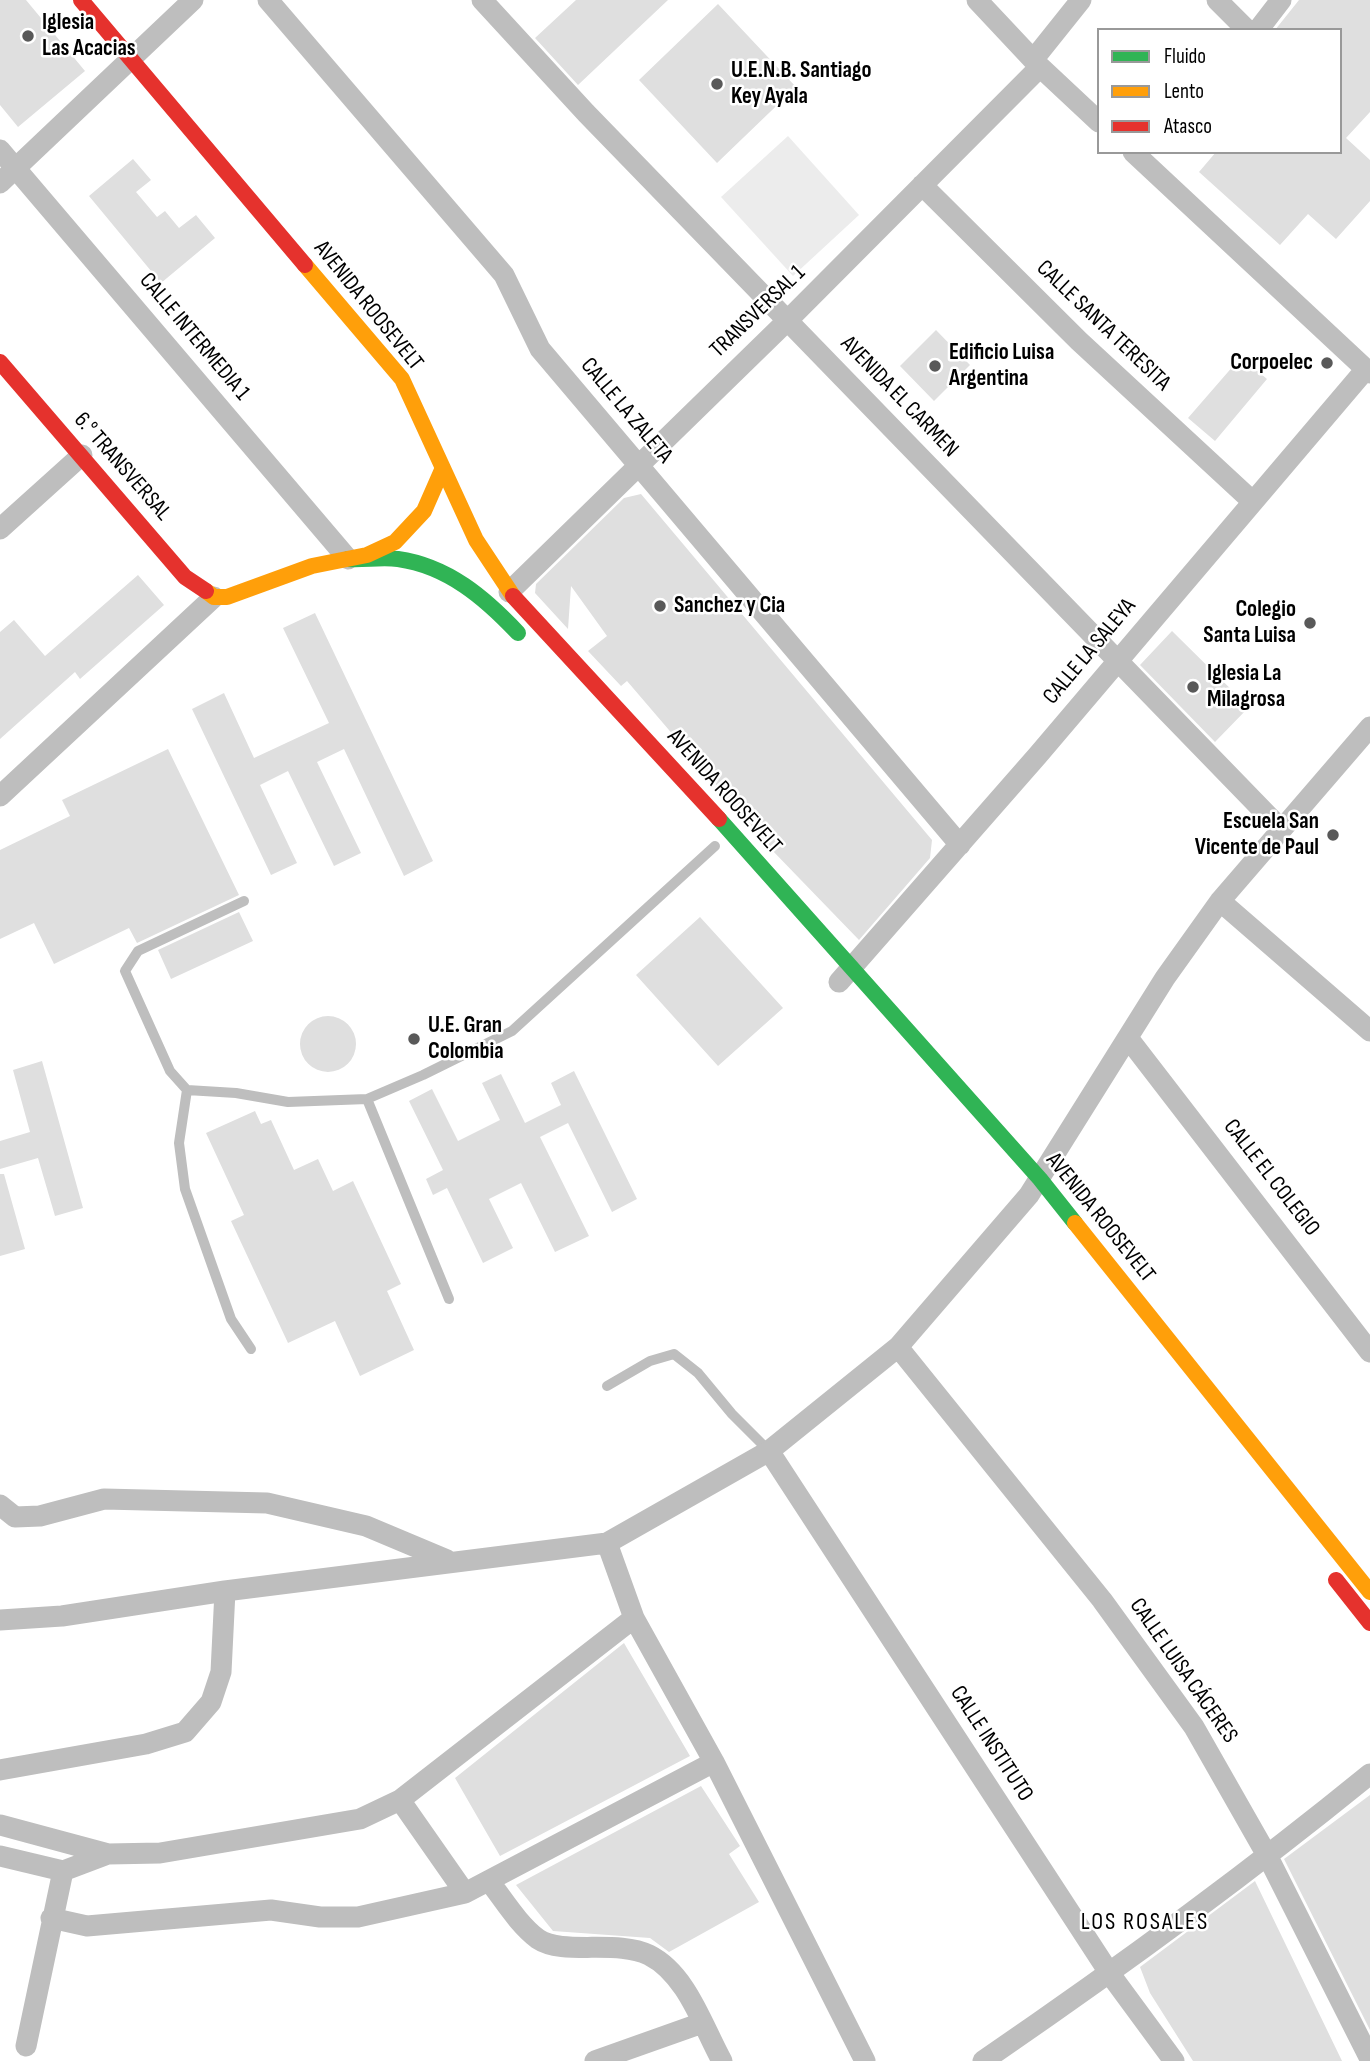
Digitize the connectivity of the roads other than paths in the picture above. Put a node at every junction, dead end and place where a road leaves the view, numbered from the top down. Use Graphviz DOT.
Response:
graph roads {
  1 [pos="81,0"];
  2 [pos="192,0"];
  3 [pos="268,0"];
  4 [pos="482,0"];
  5 [pos="977,0"];
  6 [pos="1081,0"];
  7 [pos="1217,0"];
  8 [pos="1281,0"];
  9 [pos="1245,28"];
  10 [pos="1260,28"];
  11 [pos="129,58"];
  12 [pos="1037,64"];
  13 [pos="1097,120"];
  14 [pos="0,150"];
  15 [pos="1146,157"];
  16 [pos="16,168"];
  17 [pos="0,183"];
  18 [pos="922,185"];
  19 [pos="788,320"];
  20 [pos="0,362"];
  21 [pos="1368,371"];
  22 [pos="82,455"];
  23 [pos="637,465"];
  24 [pos="442,470"];
  25 [pos="1252,501"];
  26 [pos="0,529"];
  27 [pos="348,559"];
  28 [pos="509,592"];
  29 [pos="214,597"];
  30 [pos="530,646"];
  31 [pos="1118,661"];
  32 [pos="1370,727"];
  33 [pos="1,794"];
  34 [pos="1280,828"];
  35 [pos="715,845"];
  36 [pos="960,845"];
  37 [pos="244,901"];
  38 [pos="1220,901"];
  39 [pos="843,980"];
  40 [pos="1370,1031"];
  41 [pos="1128,1038"];
  42 [pos="187,1090"];
  43 [pos="367,1099"];
  44 [pos="1032,1192"];
  45 [pos="449,1299"];
  46 [pos="898,1347"];
  47 [pos="251,1349"];
  48 [pos="1370,1352"];
  49 [pos="607,1386"];
  50 [pos="769,1451"];
  51 [pos="0,1505"];
  52 [pos="1309,1516"];
  53 [pos="1294,1528"];
  54 [pos="607,1543"];
  55 [pos="449,1560"];
  56 [pos="1328,1570"];
  57 [pos="225,1591"];
  58 [pos="1370,1592"];
  59 [pos="634,1618"];
  60 [pos="0,1620"];
  61 [pos="1370,1623"];
  62 [pos="714,1762"];
  63 [pos="0,1770"];
  64 [pos="1370,1774"];
  65 [pos="400,1800"];
  66 [pos="0,1825"];
  67 [pos="108,1854"];
  68 [pos="0,1856"];
  69 [pos="1268,1857"];
  70 [pos="63,1871"];
  71 [pos="489,1881"];
  72 [pos="466,1893"];
  73 [pos="51,1918"];
  74 [pos="1110,1974"];
  75 [pos="702,2023"];
  76 [pos="26,2046"];
  77 [pos="1370,2059"];
  78 [pos="595,2061"];
  79 [pos="722,2061"];
  80 [pos="865,2061"];
  81 [pos="983,2061"];
  82 [pos="1174,2061"];
  1 -- 11 [label="street, AVENIDA ROOSEVELT"];
  2 -- 11 [label="street"];
  3 -- 23 [label="street, CALLE LA ZALETA"];
  4 -- 19 [label="street, AVENIDA EL CARMEN"];
  5 -- 12 [label="street"];
  6 -- 12 [label="street, TRANSVERSAL 1"];
  7 -- 9 [label="street"];
  8 -- 10 [label="street"];
  11 -- 16 [label="street"];
  11 -- 24 [label="street, AVENIDA ROOSEVELT"];
  12 -- 13 [label="street"];
  12 -- 18 [label="street, TRANSVERSAL 1"];
  14 -- 16 [label="street, CALLE INTERMEDIA 1"];
  15 -- 21 [label="street"];
  16 -- 17 [label="street"];
  16 -- 27 [label="street, CALLE INTERMEDIA 1"];
  18 -- 19 [label="street, TRANSVERSAL 1"];
  18 -- 25 [label="street, CALLE SANTA TERESITA"];
  19 -- 23 [label="street, TRANSVERSAL 1"];
  19 -- 31 [label="street, AVENIDA EL CARMEN"];
  20 -- 22 [label="street, 6.° TRANSVERSAL"];
  21 -- 25 [label="street, CALLE LA SALEYA"];
  22 -- 26 [label="street"];
  22 -- 29 [label="street, 6.° TRANSVERSAL"];
  23 -- 28 [label="street, TRANSVERSAL 1"];
  23 -- 36 [label="street, CALLE LA ZALETA"];
  24 -- 27 [label="street"];
  24 -- 28 [label="street, AVENIDA ROOSEVELT"];
  25 -- 31 [label="street, CALLE LA SALEYA"];
  27 -- 29 [label="street"];
  27 -- 30 [label="street"];
  28 -- 39 [label="street, AVENIDA ROOSEVELT"];
  29 -- 33 [label="street"];
  31 -- 34 [label="street, AVENIDA EL CARMEN"];
  31 -- 36 [label="street, CALLE LA SALEYA"];
  32 -- 34 [label="street"];
  34 -- 38 [label="street"];
  35 -- 43 [label="lane"];
  36 -- 39 [label="street, CALLE LA SALEYA"];
  37 -- 42 [label="lane"];
  38 -- 40 [label="street"];
  38 -- 41 [label="street"];
  39 -- 44 [label="street, AVENIDA ROOSEVELT"];
  41 -- 44 [label="street"];
  41 -- 48 [label="street, CALLE EL COLEGIO"];
  42 -- 43 [label="lane"];
  42 -- 47 [label="lane"];
  43 -- 45 [label="lane"];
  44 -- 46 [label="street"];
  44 -- 52 [label="street, AVENIDA ROOSEVELT"];
  46 -- 50 [label="street"];
  46 -- 69 [label="street, CALLE LUISA CÁCERES"];
  49 -- 50 [label="lane"];
  50 -- 54 [label="street"];
  50 -- 74 [label="street, CALLE INSTITUTO"];
  51 -- 55 [label="street"];
  52 -- 53 [label="street"];
  52 -- 58 [label="street, AVENIDA ROOSEVELT"];
  54 -- 55 [label="street"];
  54 -- 59 [label="street"];
  55 -- 57 [label="street"];
  56 -- 61 [label="street"];
  57 -- 60 [label="street"];
  57 -- 63 [label="street"];
  59 -- 62 [label="street"];
  59 -- 65 [label="street"];
  62 -- 71 [label="street"];
  62 -- 80 [label="street"];
  64 -- 69 [label="street"];
  65 -- 67 [label="street"];
  65 -- 72 [label="street"];
  66 -- 67 [label="street"];
  67 -- 70 [label="street"];
  68 -- 70 [label="street"];
  69 -- 74 [label="street"];
  69 -- 77 [label="street, CALLE LUISA CÁCERES"];
  70 -- 73 [label="street"];
  71 -- 72 [label="street"];
  71 -- 75 [label="street"];
  72 -- 73 [label="street"];
  73 -- 76 [label="street"];
  74 -- 81 [label="street"];
  74 -- 82 [label="street, CALLE INSTITUTO"];
  75 -- 78 [label="street"];
  75 -- 79 [label="street"];
}
